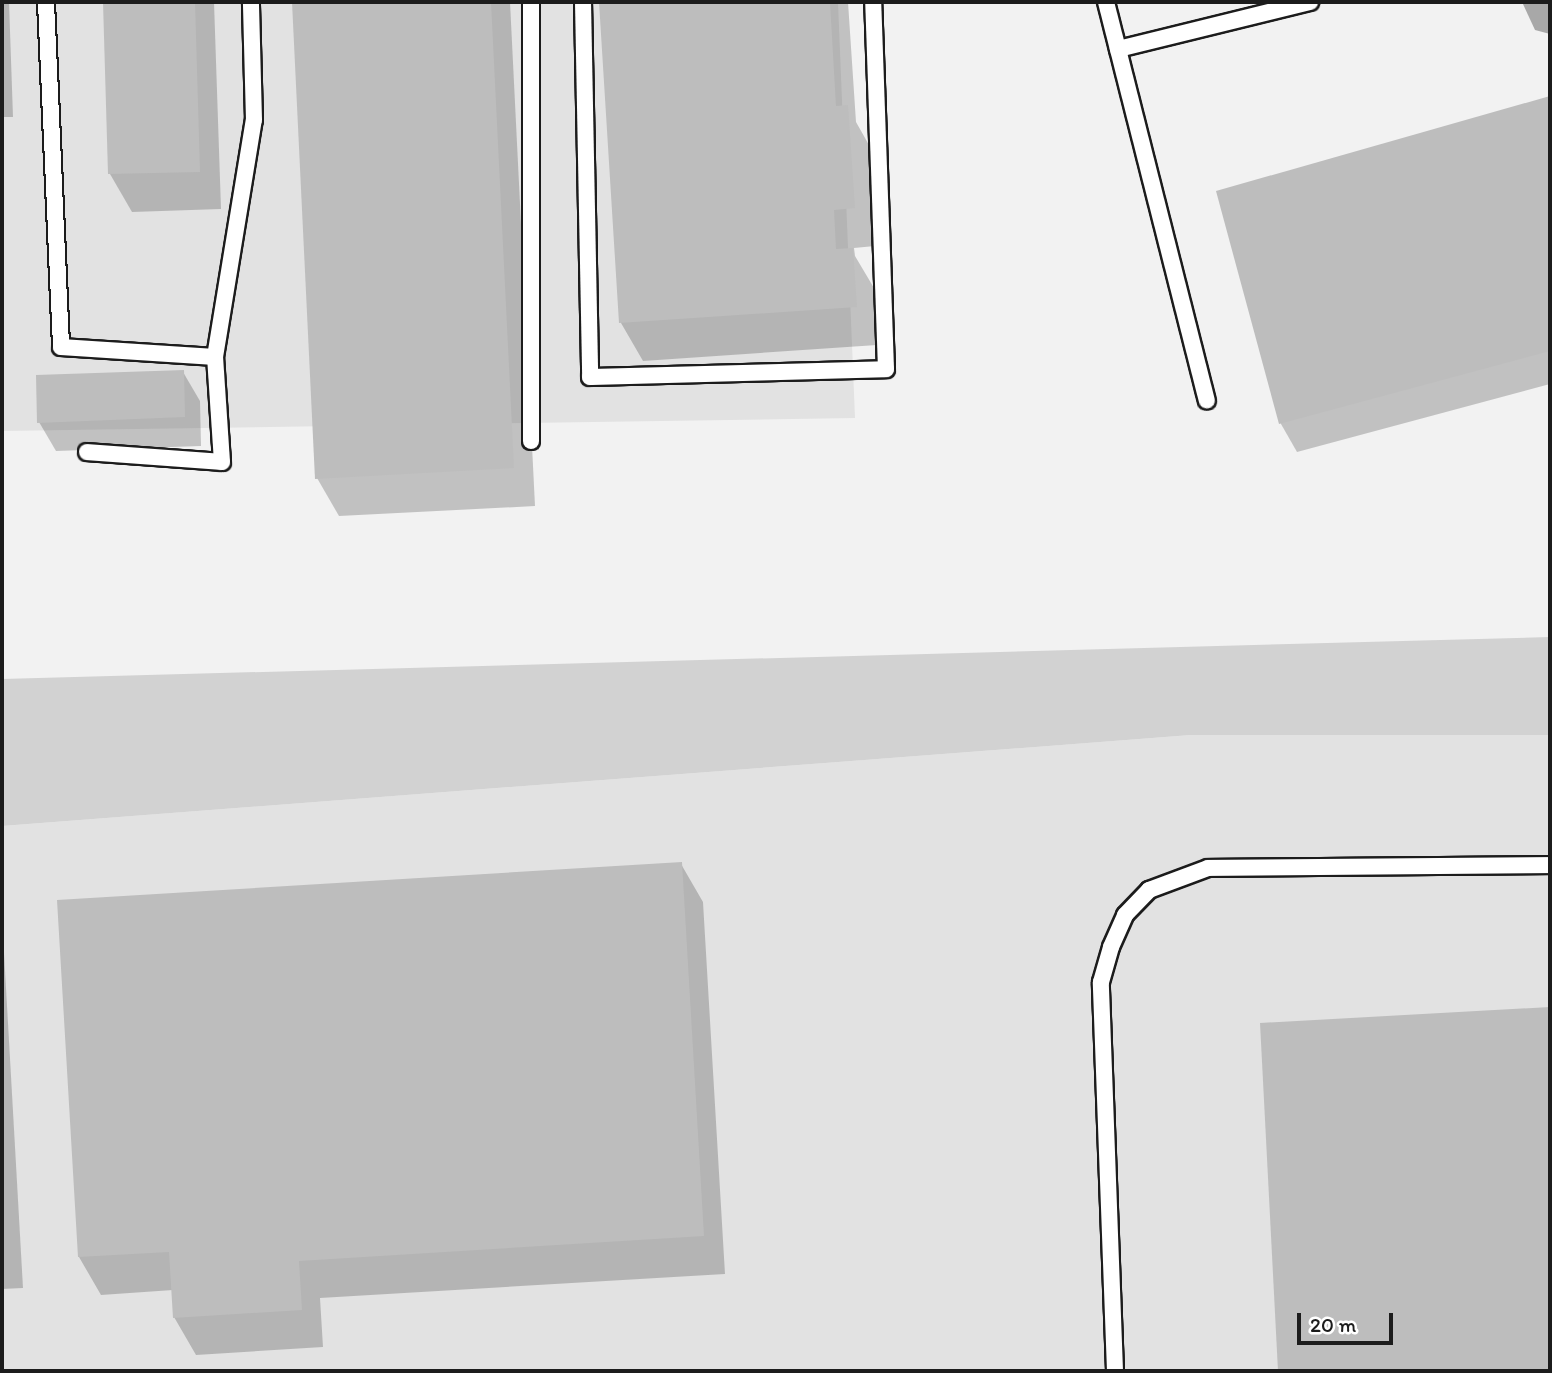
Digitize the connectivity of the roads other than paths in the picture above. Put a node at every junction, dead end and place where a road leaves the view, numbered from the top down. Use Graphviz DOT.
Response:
graph roads {
  1 [pos="46,2"];
  2 [pos="251,2"];
  3 [pos="531,2"];
  4 [pos="583,2"];
  5 [pos="873,2"];
  6 [pos="1106,2"];
  7 [pos="1310,2"];
  8 [pos="1118,49"];
  9 [pos="215,357"];
  10 [pos="1207,400"];
  11 [pos="531,441"];
  12 [pos="87,452"];
  13 [pos="1550,865"];
  14 [pos="1115,1371"];
  1 -- 9 [label="lane"];
  2 -- 9 [label="lane"];
  3 -- 11 [label="lane"];
  4 -- 5 [label="lane"];
  6 -- 8 [label="lane"];
  7 -- 8 [label="lane"];
  8 -- 10 [label="lane"];
  9 -- 12 [label="lane"];
  13 -- 14 [label="lane"];
}
